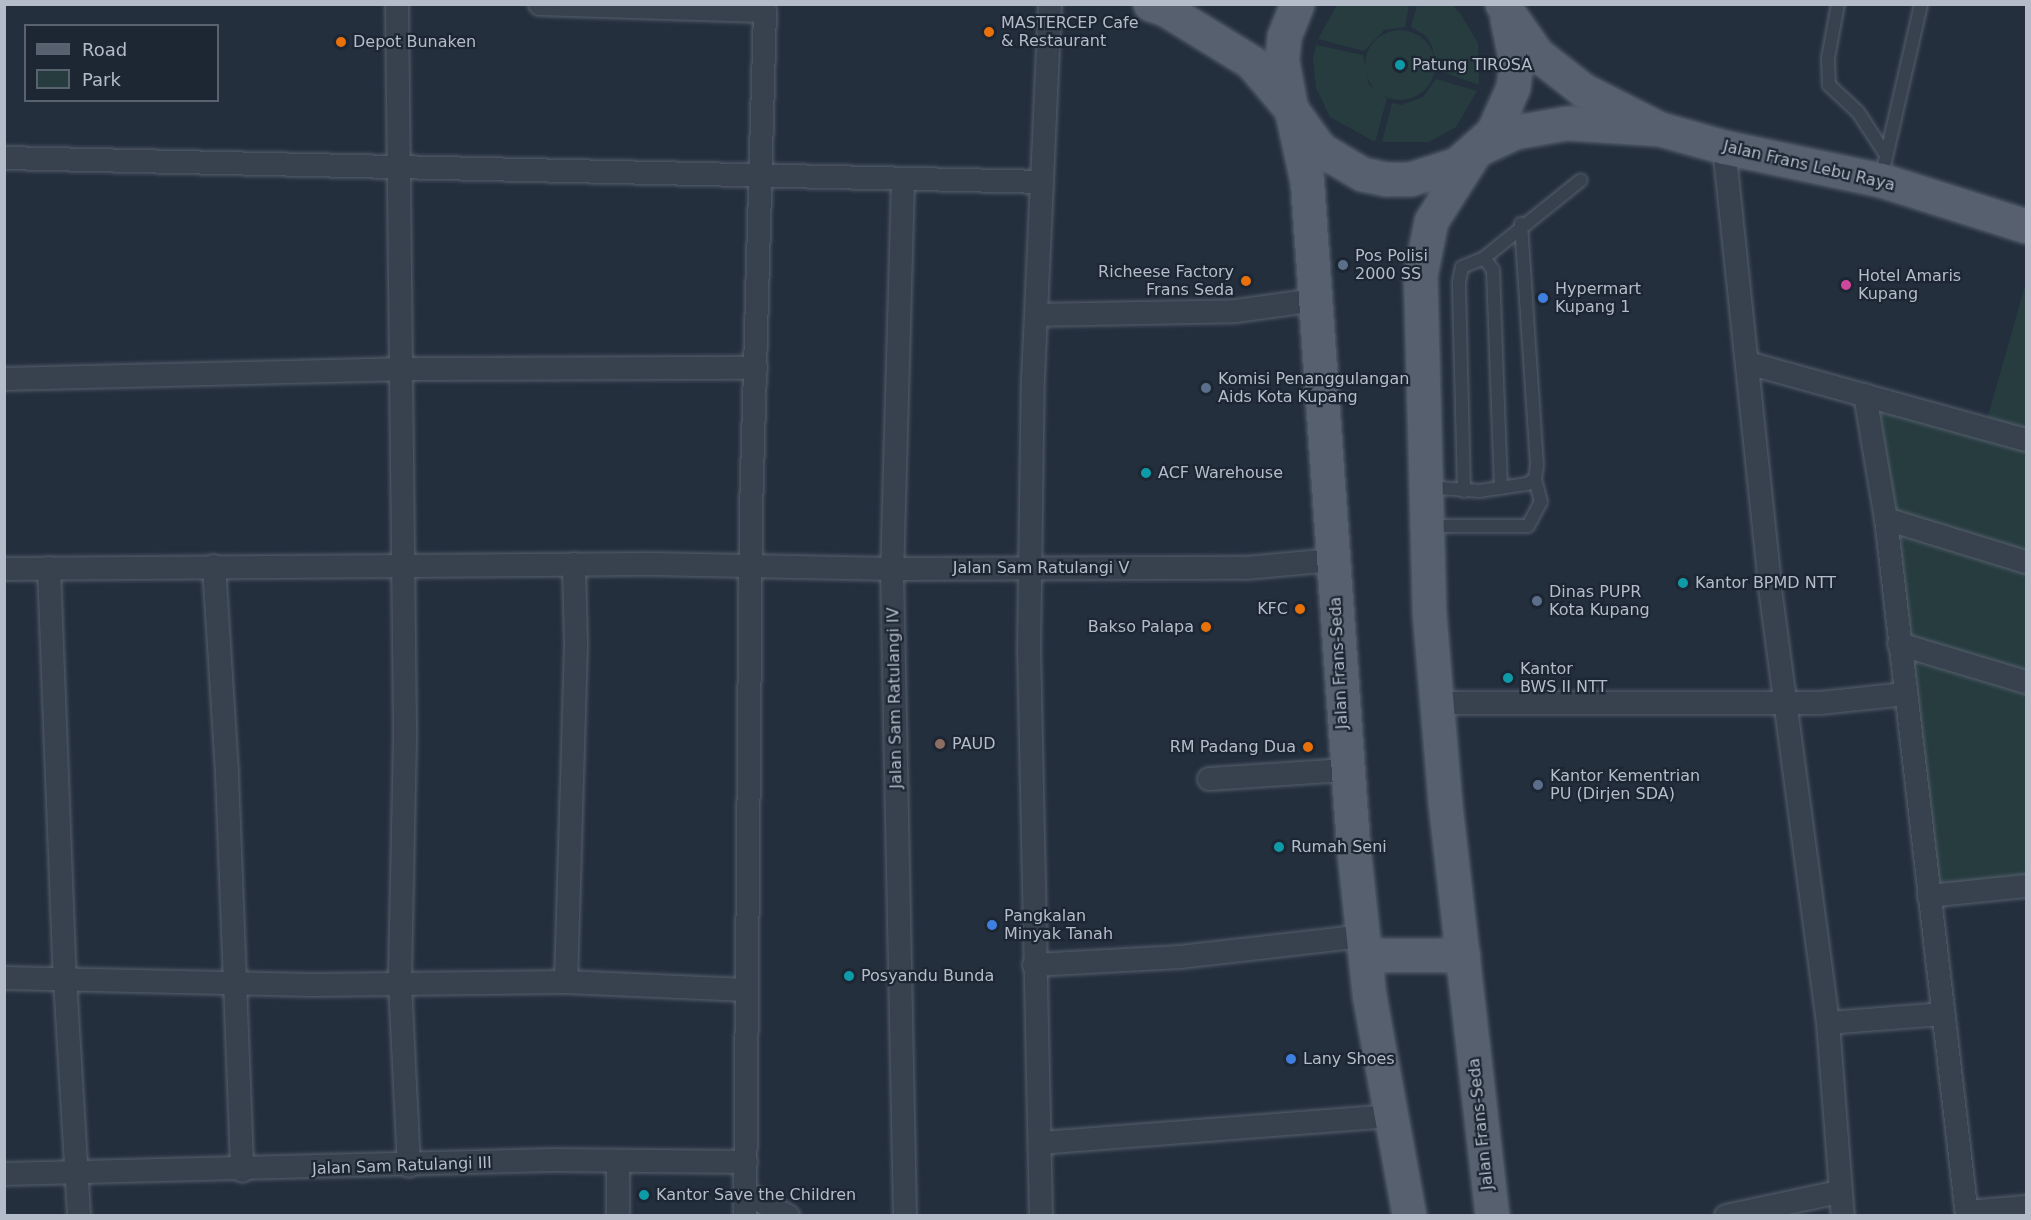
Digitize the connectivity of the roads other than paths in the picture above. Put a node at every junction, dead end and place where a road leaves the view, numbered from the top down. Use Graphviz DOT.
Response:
graph roads {
  1 [pos="397,4"];
  2 [pos="540,4"];
  3 [pos="1050,4"];
  4 [pos="1197,4"];
  5 [pos="1297,4"];
  6 [pos="1501,4"];
  7 [pos="1838,4"];
  8 [pos="1921,4"];
  9 [pos="1157,7"];
  10 [pos="766,8"];
  11 [pos="1291,109"];
  12 [pos="1660,129"];
  13 [pos="1724,147"];
  14 [pos="1476,150"];
  15 [pos="4,158"];
  16 [pos="1883,167"];
  17 [pos="397,169"];
  18 [pos="758,178"];
  19 [pos="1581,180"];
  20 [pos="903,181"];
  21 [pos="1042,182"];
  22 [pos="1521,224"];
  23 [pos="2026,226"];
  24 [pos="1484,258"];
  25 [pos="1316,300"];
  26 [pos="1036,315"];
  27 [pos="1748,363"];
  28 [pos="756,368"];
  29 [pos="400,369"];
  30 [pos="4,379"];
  31 [pos="1865,395"];
  32 [pos="2026,440"];
  33 [pos="1535,479"];
  34 [pos="1425,486"];
  35 [pos="1501,488"];
  36 [pos="1464,491"];
  37 [pos="1886,519"];
  38 [pos="1426,526"];
  39 [pos="1333,560"];
  40 [pos="2026,562"];
  41 [pos="574,564"];
  42 [pos="750,564"];
  43 [pos="214,566"];
  44 [pos="402,566"];
  45 [pos="49,568"];
  46 [pos="4,569"];
  47 [pos="892,569"];
  48 [pos="1033,569"];
  49 [pos="1899,644"];
  50 [pos="2026,682"];
  51 [pos="1906,694"];
  52 [pos="1785,700"];
  53 [pos="1436,703"];
  54 [pos="1346,770"];
  55 [pos="1209,779"];
  56 [pos="2026,886"];
  57 [pos="1929,896"];
  58 [pos="1364,946"];
  59 [pos="1463,955"];
  60 [pos="1034,965"];
  61 [pos="4,978"];
  62 [pos="64,979"];
  63 [pos="566,982"];
  64 [pos="234,984"];
  65 [pos="400,984"];
  66 [pos="747,990"];
  67 [pos="1942,1014"];
  68 [pos="1828,1023"];
  69 [pos="1390,1116"];
  70 [pos="1040,1143"];
  71 [pos="618,1162"];
  72 [pos="746,1162"];
  73 [pos="409,1166"];
  74 [pos="242,1171"];
  75 [pos="4,1173"];
  76 [pos="78,1173"];
  77 [pos="1839,1192"];
  78 [pos="746,1204"];
  79 [pos="2026,1207"];
  80 [pos="1967,1214"];
  81 [pos="79,1215"];
  82 [pos="618,1215"];
  83 [pos="788,1215"];
  84 [pos="905,1215"];
  85 [pos="1041,1215"];
  86 [pos="1409,1215"];
  87 [pos="1492,1215"];
  88 [pos="1726,1215"];
  89 [pos="1843,1215"];
  1 -- 17 [label="street"];
  2 -- 10 [label="street"];
  3 -- 21 [label="street"];
  4 -- 9 [label="main road"];
  5 -- 11 [label="main road, Jalan Frans-Seda"];
  6 -- 12 [label="main road, Jalan Frans Lebu Raya"];
  6 -- 14 [label="main road, Jalan Frans-Seda"];
  7 -- 16 [label="lane"];
  8 -- 16 [label="lane"];
  9 -- 11 [label="main road"];
  10 -- 18 [label="street"];
  11 -- 14 [label="main road"];
  11 -- 25 [label="main road, Jalan Frans-Seda"];
  12 -- 13 [label="main road, Jalan Frans Lebu Raya"];
  12 -- 14 [label="main road, Jalan Frans Lebu Raya"];
  13 -- 16 [label="main road, Jalan Frans Lebu Raya"];
  13 -- 27 [label="street"];
  14 -- 34 [label="main road, Jalan Frans-Seda"];
  15 -- 17 [label="street"];
  16 -- 23 [label="main road, Jalan Frans Lebu Raya"];
  17 -- 18 [label="street"];
  17 -- 29 [label="street"];
  18 -- 20 [label="street"];
  18 -- 28 [label="street"];
  19 -- 22 [label="lane"];
  20 -- 21 [label="street"];
  20 -- 47 [label="street, Jalan Sam Ratulangi IV"];
  21 -- 26 [label="street"];
  22 -- 24 [label="lane"];
  22 -- 33 [label="lane"];
  24 -- 35 [label="lane"];
  24 -- 36 [label="lane"];
  25 -- 26 [label="street"];
  25 -- 39 [label="main road, Jalan Frans-Seda"];
  26 -- 48 [label="street"];
  27 -- 31 [label="street"];
  27 -- 52 [label="street"];
  28 -- 29 [label="street"];
  28 -- 42 [label="street"];
  29 -- 30 [label="street"];
  29 -- 44 [label="street"];
  31 -- 32 [label="street"];
  31 -- 37 [label="street"];
  33 -- 35 [label="lane"];
  33 -- 38 [label="lane"];
  34 -- 36 [label="lane"];
  34 -- 38 [label="main road, Jalan Frans-Seda"];
  35 -- 36 [label="lane"];
  37 -- 40 [label="street"];
  37 -- 49 [label="street"];
  38 -- 53 [label="main road, Jalan Frans-Seda"];
  39 -- 48 [label="street, Jalan Sam Ratulangi V"];
  39 -- 54 [label="main road, Jalan Frans-Seda"];
  41 -- 42 [label="street, Jalan Sam Ratulangi V"];
  41 -- 44 [label="street, Jalan Sam Ratulangi V"];
  41 -- 63 [label="street"];
  42 -- 47 [label="street, Jalan Sam Ratulangi V"];
  42 -- 66 [label="street"];
  43 -- 44 [label="street, Jalan Sam Ratulangi V"];
  43 -- 45 [label="street, Jalan Sam Ratulangi V"];
  43 -- 64 [label="street"];
  44 -- 65 [label="street"];
  45 -- 46 [label="street, Jalan Sam Ratulangi V"];
  45 -- 62 [label="street"];
  47 -- 48 [label="street, Jalan Sam Ratulangi V"];
  47 -- 84 [label="street, Jalan Sam Ratulangi IV"];
  48 -- 60 [label="street"];
  49 -- 50 [label="street"];
  49 -- 51 [label="street"];
  51 -- 52 [label="street"];
  51 -- 57 [label="street"];
  52 -- 53 [label="street"];
  52 -- 68 [label="street"];
  53 -- 59 [label="main road, Jalan Frans-Seda"];
  54 -- 55 [label="street"];
  54 -- 58 [label="main road, Jalan Frans-Seda"];
  56 -- 57 [label="street"];
  57 -- 67 [label="street"];
  58 -- 59 [label="main road"];
  58 -- 60 [label="street"];
  58 -- 69 [label="main road, Jalan Frans-Seda"];
  59 -- 87 [label="main road, Jalan Frans-Seda"];
  60 -- 70 [label="street"];
  61 -- 62 [label="street"];
  62 -- 64 [label="street"];
  62 -- 76 [label="street"];
  63 -- 65 [label="street"];
  63 -- 66 [label="street"];
  64 -- 65 [label="street"];
  64 -- 74 [label="street"];
  65 -- 73 [label="street"];
  66 -- 72 [label="street"];
  67 -- 68 [label="street"];
  67 -- 80 [label="street"];
  68 -- 77 [label="street"];
  69 -- 70 [label="street"];
  69 -- 86 [label="main road, Jalan Frans-Seda"];
  70 -- 85 [label="street"];
  71 -- 72 [label="street, Jalan Sam Ratulangi III"];
  71 -- 73 [label="street, Jalan Sam Ratulangi III"];
  71 -- 82 [label="street"];
  72 -- 78 [label="street"];
  73 -- 74 [label="street, Jalan Sam Ratulangi III"];
  74 -- 76 [label="street, Jalan Sam Ratulangi III"];
  75 -- 76 [label="street, Jalan Sam Ratulangi III"];
  76 -- 81 [label="street"];
  77 -- 88 [label="street"];
  77 -- 89 [label="street"];
  78 -- 83 [label="street"];
  79 -- 80 [label="street"];
}
